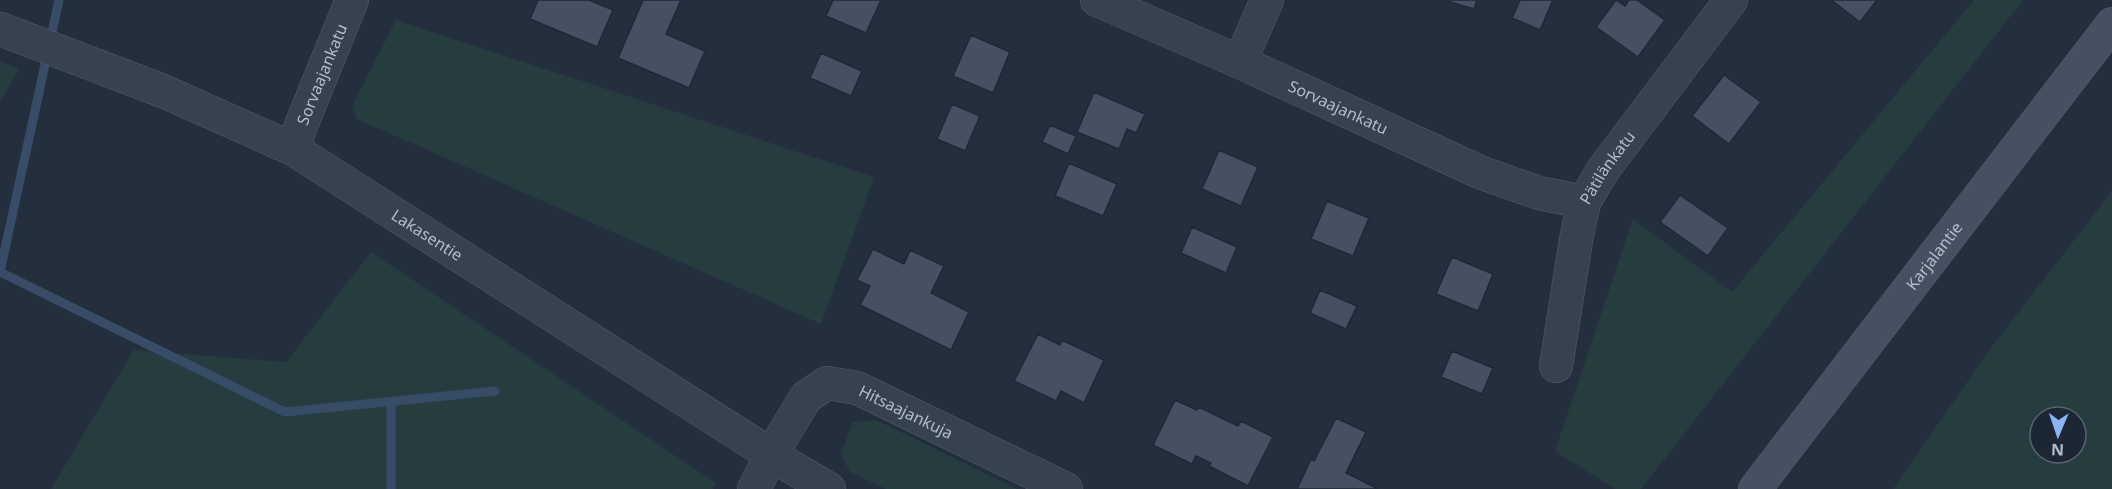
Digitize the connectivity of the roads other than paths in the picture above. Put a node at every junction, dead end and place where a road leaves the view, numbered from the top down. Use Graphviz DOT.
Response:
graph roads {
  1 [pos="352,0"];
  2 [pos="1096,0"];
  3 [pos="1267,0"];
  4 [pos="1731,0"];
  5 [pos="2112,24"];
  6 [pos="0,29"];
  7 [pos="1240,62"];
  8 [pos="293,149"];
  9 [pos="1584,202"];
  10 [pos="1556,366"];
  11 [pos="771,455"];
  12 [pos="754,489"];
  13 [pos="830,489"];
  14 [pos="1066,489"];
  15 [pos="1755,489"];
  1 -- 8 [label="street, Sorvaajankatu"];
  2 -- 7 [label="street, Sorvaajankatu"];
  3 -- 7 [label="street"];
  4 -- 9 [label="street, Pätilänkatu"];
  5 -- 15 [label="main road, Karjalantie"];
  6 -- 8 [label="street, Lakasentie"];
  7 -- 9 [label="street, Sorvaajankatu"];
  8 -- 11 [label="street, Lakasentie"];
  9 -- 10 [label="street, Pätilänkatu"];
  11 -- 12 [label="street, Hitsaajankuja"];
  11 -- 13 [label="street, Lakasentie"];
  11 -- 14 [label="street, Hitsaajankuja"];
}
